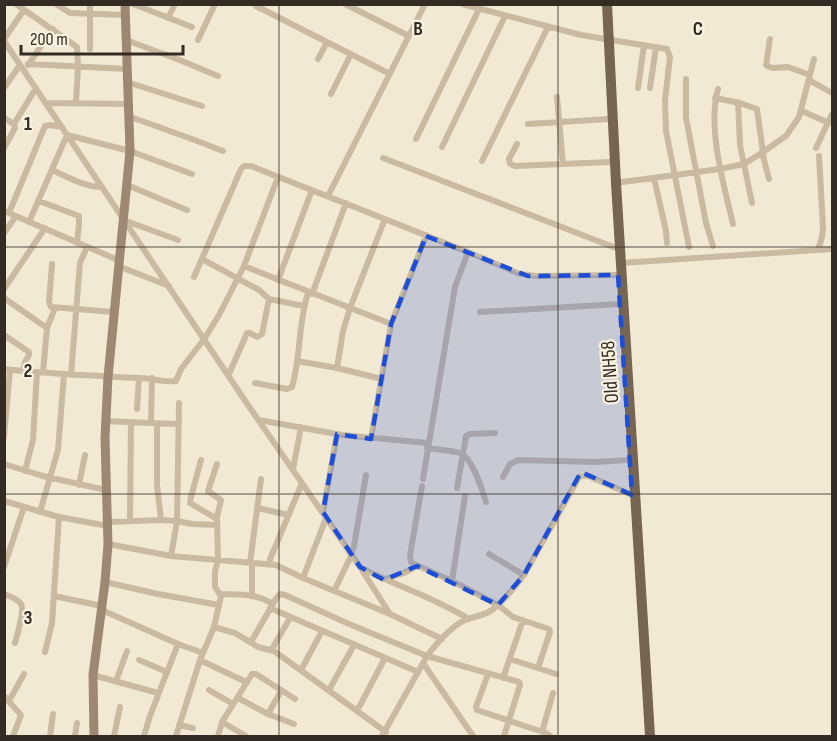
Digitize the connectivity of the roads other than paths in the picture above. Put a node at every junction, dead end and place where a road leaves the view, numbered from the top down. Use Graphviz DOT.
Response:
graph roads {
  1 [pos="16,4"];
  2 [pos="56,4"];
  3 [pos="90,4"];
  4 [pos="125,4"];
  5 [pos="175,4"];
  6 [pos="215,4"];
  7 [pos="345,4"];
  8 [pos="425,4"];
  9 [pos="462,4"];
  10 [pos="501,4"];
  11 [pos="605,4"];
  12 [pos="137,5"];
  13 [pos="256,6"];
  14 [pos="475,7"];
  15 [pos="24,10"];
  16 [pos="90,14"];
  17 [pos="125,15"];
  18 [pos="502,15"];
  19 [pos="168,18"];
  20 [pos="192,27"];
  21 [pos="548,27"];
  22 [pos="53,29"];
  23 [pos="410,36"];
  24 [pos="770,39"];
  25 [pos="4,40"];
  26 [pos="126,40"];
  27 [pos="198,40"];
  28 [pos="607,40"];
  29 [pos="327,42"];
  30 [pos="644,45"];
  31 [pos="656,47"];
  32 [pos="90,49"];
  33 [pos="351,54"];
  34 [pos="318,59"];
  35 [pos="814,59"];
  36 [pos="24,67"];
  37 [pos="78,67"];
  38 [pos="127,69"];
  39 [pos="390,74"];
  40 [pos="218,76"];
  41 [pos="810,78"];
  42 [pos="686,79"];
  43 [pos="127,82"];
  44 [pos="4,88"];
  45 [pos="36,88"];
  46 [pos="638,88"];
  47 [pos="650,88"];
  48 [pos="718,89"];
  49 [pos="832,93"];
  50 [pos="331,94"];
  51 [pos="557,97"];
  52 [pos="715,98"];
  53 [pos="76,102"];
  54 [pos="738,102"];
  55 [pos="45,103"];
  56 [pos="128,104"];
  57 [pos="202,106"];
  58 [pos="802,111"];
  59 [pos="832,114"];
  60 [pos="128,116"];
  61 [pos="4,118"];
  62 [pos="609,120"];
  63 [pos="559,122"];
  64 [pos="829,123"];
  65 [pos="14,124"];
  66 [pos="528,124"];
  67 [pos="62,127"];
  68 [pos="67,135"];
  69 [pos="416,139"];
  70 [pos="85,140"];
  71 [pos="517,144"];
  72 [pos="442,147"];
  73 [pos="4,148"];
  74 [pos="816,148"];
  75 [pos="130,151"];
  76 [pos="223,151"];
  77 [pos="763,152"];
  78 [pos="81,155"];
  79 [pos="819,156"];
  80 [pos="383,158"];
  81 [pos="482,161"];
  82 [pos="611,162"];
  83 [pos="563,164"];
  84 [pos="744,164"];
  85 [pos="52,170"];
  86 [pos="720,170"];
  87 [pos="697,172"];
  88 [pos="192,174"];
  89 [pos="675,176"];
  90 [pos="278,177"];
  91 [pos="654,178"];
  92 [pos="769,179"];
  93 [pos="614,184"];
  94 [pos="127,185"];
  95 [pos="102,187"];
  96 [pos="312,190"];
  97 [pos="328,196"];
  98 [pos="39,201"];
  99 [pos="346,203"];
  100 [pos="752,203"];
  101 [pos="187,210"];
  102 [pos="10,214"];
  103 [pos="124,219"];
  104 [pos="385,219"];
  105 [pos="29,222"];
  106 [pos="733,224"];
  107 [pos="45,228"];
  108 [pos="4,233"];
  109 [pos="426,236"];
  110 [pos="178,240"];
  111 [pos="77,243"];
  112 [pos="667,243"];
  113 [pos="712,246"];
  114 [pos="87,247"];
  115 [pos="689,247"];
  116 [pos="616,248"];
  117 [pos="832,249"];
  118 [pos="818,250"];
  119 [pos="468,252"];
  120 [pos="202,259"];
  121 [pos="118,263"];
  122 [pos="621,263"];
  123 [pos="52,264"];
  124 [pos="244,267"];
  125 [pos="618,275"];
  126 [pos="194,277"];
  127 [pos="238,277"];
  128 [pos="278,280"];
  129 [pos="169,286"];
  130 [pos="4,289"];
  131 [pos="310,293"];
  132 [pos="4,298"];
  133 [pos="269,299"];
  134 [pos="620,304"];
  135 [pos="304,306"];
  136 [pos="55,308"];
  137 [pos="350,308"];
  138 [pos="76,310"];
  139 [pos="114,312"];
  140 [pos="480,312"];
  141 [pos="391,324"];
  142 [pos="47,328"];
  143 [pos="4,335"];
  144 [pos="205,338"];
  145 [pos="297,361"];
  146 [pos="337,368"];
  147 [pos="7,370"];
  148 [pos="23,371"];
  149 [pos="40,372"];
  150 [pos="67,374"];
  151 [pos="229,374"];
  152 [pos="108,377"];
  153 [pos="139,378"];
  154 [pos="152,378"];
  155 [pos="382,379"];
  156 [pos="255,383"];
  157 [pos="179,403"];
  158 [pos="137,409"];
  159 [pos="259,420"];
  160 [pos="105,421"];
  161 [pos="131,422"];
  162 [pos="154,423"];
  163 [pos="179,424"];
  164 [pos="301,427"];
  165 [pos="495,433"];
  166 [pos="337,434"];
  167 [pos="4,438"];
  168 [pos="371,438"];
  169 [pos="428,446"];
  170 [pos="463,454"];
  171 [pos="85,455"];
  172 [pos="201,460"];
  173 [pos="630,460"];
  174 [pos="4,464"];
  175 [pos="217,464"];
  176 [pos="293,469"];
  177 [pos="25,471"];
  178 [pos="366,475"];
  179 [pos="503,477"];
  180 [pos="51,478"];
  181 [pos="261,479"];
  182 [pos="423,479"];
  183 [pos="302,483"];
  184 [pos="79,485"];
  185 [pos="422,486"];
  186 [pos="458,488"];
  187 [pos="106,490"];
  188 [pos="634,495"];
  189 [pos="465,496"];
  190 [pos="4,501"];
  191 [pos="486,502"];
  192 [pos="24,507"];
  193 [pos="258,508"];
  194 [pos="40,512"];
  195 [pos="288,515"];
  196 [pos="324,515"];
  197 [pos="59,517"];
  198 [pos="161,520"];
  199 [pos="130,521"];
  200 [pos="177,521"];
  201 [pos="217,522"];
  202 [pos="108,524"];
  203 [pos="108,544"];
  204 [pos="489,554"];
  205 [pos="171,556"];
  206 [pos="351,556"];
  207 [pos="218,561"];
  208 [pos="251,563"];
  209 [pos="270,564"];
  210 [pos="417,566"];
  211 [pos="4,567"];
  212 [pos="360,567"];
  213 [pos="524,575"];
  214 [pos="303,578"];
  215 [pos="384,579"];
  216 [pos="452,581"];
  217 [pos="105,582"];
  218 [pos="334,591"];
  219 [pos="4,594"];
  220 [pos="220,594"];
  221 [pos="252,595"];
  222 [pos="54,596"];
  223 [pos="219,605"];
  224 [pos="498,605"];
  225 [pos="272,606"];
  226 [pos="102,608"];
  227 [pos="390,614"];
  228 [pos="290,618"];
  229 [pos="469,619"];
  230 [pos="523,620"];
  231 [pos="214,627"];
  232 [pos="322,631"];
  233 [pos="442,639"];
  234 [pos="251,642"];
  235 [pos="15,643"];
  236 [pos="178,644"];
  237 [pos="354,645"];
  238 [pos="272,649"];
  239 [pos="127,651"];
  240 [pos="45,652"];
  241 [pos="427,656"];
  242 [pos="201,657"];
  243 [pos="385,658"];
  244 [pos="510,659"];
  245 [pos="139,660"];
  246 [pos="423,663"];
  247 [pos="538,668"];
  248 [pos="301,670"];
  249 [pos="167,672"];
  250 [pos="418,672"];
  251 [pos="24,674"];
  252 [pos="488,674"];
  253 [pos="556,674"];
  254 [pos="93,675"];
  255 [pos="503,678"];
  256 [pos="116,681"];
  257 [pos="246,682"];
  258 [pos="209,690"];
  259 [pos="328,690"];
  260 [pos="281,691"];
  261 [pos="158,693"];
  262 [pos="553,693"];
  263 [pos="7,698"];
  264 [pos="295,699"];
  265 [pos="235,701"];
  266 [pos="120,707"];
  267 [pos="357,711"];
  268 [pos="53,714"];
  269 [pos="268,714"];
  270 [pos="508,721"];
  271 [pos="222,722"];
  272 [pos="77,723"];
  273 [pos="294,724"];
  274 [pos="179,725"];
  275 [pos="193,729"];
  276 [pos="542,732"];
  277 [pos="384,734"];
  278 [pos="13,736"];
  279 [pos="50,736"];
  280 [pos="75,736"];
  281 [pos="94,736"];
  282 [pos="114,736"];
  283 [pos="144,736"];
  284 [pos="176,736"];
  285 [pos="218,736"];
  286 [pos="246,736"];
  287 [pos="473,736"];
  288 [pos="504,736"];
  289 [pos="550,736"];
  290 [pos="647,736"];
  1 -- 15 [label="street"];
  2 -- 16 [label="street"];
  3 -- 16 [label="street"];
  4 -- 17 [label="street"];
  5 -- 19 [label="street"];
  6 -- 27 [label="street"];
  7 -- 23 [label="street"];
  8 -- 23 [label="street"];
  9 -- 14 [label="street"];
  10 -- 18 [label="street"];
  11 -- 28 [label="main road, Old NH58"];
  12 -- 19 [label="street"];
  13 -- 29 [label="street"];
  14 -- 18 [label="street"];
  14 -- 69 [label="street"];
  15 -- 22 [label="street"];
  15 -- 25 [label="street"];
  16 -- 17 [label="street"];
  16 -- 32 [label="street"];
  17 -- 26 [label="street"];
  18 -- 21 [label="street"];
  18 -- 72 [label="street"];
  19 -- 20 [label="street"];
  21 -- 28 [label="street"];
  21 -- 81 [label="street"];
  22 -- 36 [label="street"];
  22 -- 37 [label="street"];
  23 -- 39 [label="street"];
  24 -- 41 [label="street"];
  25 -- 36 [label="street"];
  26 -- 38 [label="street"];
  26 -- 40 [label="street"];
  28 -- 30 [label="street"];
  28 -- 62 [label="main road, Old NH58"];
  28 -- 93 [label="main road, Old NH58"];
  29 -- 33 [label="street"];
  29 -- 34 [label="street"];
  30 -- 31 [label="street"];
  30 -- 46 [label="street"];
  31 -- 47 [label="street"];
  31 -- 89 [label="street"];
  33 -- 39 [label="street"];
  33 -- 50 [label="street"];
  35 -- 41 [label="street"];
  36 -- 37 [label="street"];
  36 -- 44 [label="street"];
  36 -- 45 [label="street"];
  37 -- 38 [label="street"];
  37 -- 53 [label="street"];
  38 -- 43 [label="street"];
  39 -- 97 [label="street"];
  41 -- 49 [label="street"];
  41 -- 58 [label="street"];
  42 -- 87 [label="street"];
  43 -- 56 [label="street"];
  43 -- 57 [label="street"];
  45 -- 55 [label="street"];
  45 -- 65 [label="street"];
  48 -- 52 [label="street"];
  51 -- 63 [label="street"];
  52 -- 54 [label="street"];
  52 -- 86 [label="street"];
  53 -- 55 [label="street"];
  53 -- 56 [label="street"];
  54 -- 77 [label="street"];
  54 -- 84 [label="street"];
  55 -- 67 [label="street"];
  56 -- 60 [label="street"];
  58 -- 64 [label="street"];
  58 -- 77 [label="street"];
  59 -- 64 [label="street"];
  60 -- 75 [label="street"];
  60 -- 76 [label="street"];
  61 -- 65 [label="street"];
  62 -- 63 [label="street"];
  62 -- 82 [label="main road, Old NH58"];
  63 -- 66 [label="street"];
  63 -- 83 [label="street"];
  64 -- 74 [label="street"];
  65 -- 73 [label="street"];
  67 -- 68 [label="street"];
  67 -- 102 [label="street"];
  68 -- 70 [label="street"];
  68 -- 78 [label="street"];
  68 -- 85 [label="street"];
  70 -- 75 [label="street"];
  70 -- 78 [label="street"];
  71 -- 83 [label="street"];
  75 -- 88 [label="street"];
  75 -- 94 [label="street"];
  77 -- 84 [label="street"];
  77 -- 92 [label="street"];
  78 -- 95 [label="street"];
  79 -- 118 [label="street"];
  80 -- 116 [label="street"];
  82 -- 83 [label="street"];
  82 -- 93 [label="main road, Old NH58"];
  84 -- 86 [label="street"];
  84 -- 100 [label="street"];
  85 -- 95 [label="street"];
  85 -- 98 [label="street"];
  86 -- 87 [label="street"];
  86 -- 106 [label="street"];
  87 -- 89 [label="street"];
  87 -- 113 [label="street"];
  89 -- 91 [label="street"];
  89 -- 115 [label="street"];
  90 -- 96 [label="street"];
  90 -- 120 [label="street"];
  90 -- 124 [label="street"];
  91 -- 93 [label="street"];
  91 -- 112 [label="street"];
  93 -- 116 [label="main road, Old NH58"];
  93 -- 122 [label="main road, Old NH58"];
  94 -- 101 [label="street"];
  94 -- 103 [label="street"];
  95 -- 103 [label="street"];
  96 -- 97 [label="street"];
  96 -- 128 [label="street"];
  97 -- 99 [label="street"];
  98 -- 105 [label="street"];
  98 -- 111 [label="street"];
  99 -- 104 [label="street"];
  99 -- 131 [label="street"];
  102 -- 105 [label="street"];
  102 -- 108 [label="street"];
  103 -- 110 [label="street"];
  103 -- 121 [label="street"];
  103 -- 129 [label="street"];
  104 -- 109 [label="street"];
  104 -- 137 [label="street"];
  105 -- 107 [label="street"];
  107 -- 111 [label="street"];
  107 -- 130 [label="street"];
  109 -- 119 [label="street"];
  109 -- 141 [label="street"];
  111 -- 114 [label="street"];
  114 -- 121 [label="street"];
  114 -- 138 [label="street"];
  116 -- 125 [label="main road, Old NH58"];
  117 -- 118 [label="street"];
  118 -- 122 [label="street"];
  119 -- 125 [label="street"];
  119 -- 169 [label="street"];
  120 -- 126 [label="street"];
  120 -- 127 [label="street"];
  121 -- 129 [label="street"];
  121 -- 139 [label="street"];
  122 -- 188 [label="main road, Old NH58"];
  123 -- 136 [label="street"];
  124 -- 127 [label="street"];
  124 -- 128 [label="street"];
  125 -- 134 [label="main road, Old NH58"];
  127 -- 133 [label="street"];
  127 -- 144 [label="street"];
  128 -- 131 [label="street"];
  129 -- 144 [label="street"];
  131 -- 135 [label="street"];
  131 -- 137 [label="street"];
  132 -- 142 [label="street"];
  133 -- 135 [label="street"];
  133 -- 151 [label="street"];
  134 -- 140 [label="street"];
  134 -- 173 [label="main road, Old NH58"];
  135 -- 145 [label="street"];
  136 -- 138 [label="street"];
  136 -- 142 [label="street"];
  137 -- 141 [label="street"];
  137 -- 146 [label="street"];
  138 -- 139 [label="street"];
  138 -- 150 [label="street"];
  139 -- 152 [label="street"];
  141 -- 155 [label="street"];
  142 -- 149 [label="street"];
  143 -- 148 [label="street"];
  144 -- 151 [label="street"];
  144 -- 154 [label="street"];
  145 -- 146 [label="street"];
  145 -- 156 [label="street"];
  146 -- 155 [label="street"];
  147 -- 148 [label="street"];
  147 -- 167 [label="street"];
  148 -- 149 [label="street"];
  149 -- 150 [label="street"];
  149 -- 177 [label="street"];
  150 -- 152 [label="street"];
  150 -- 180 [label="street"];
  151 -- 159 [label="street"];
  152 -- 153 [label="street"];
  152 -- 160 [label="street"];
  153 -- 154 [label="street"];
  153 -- 158 [label="street"];
  154 -- 162 [label="street"];
  155 -- 168 [label="street"];
  157 -- 163 [label="street"];
  159 -- 164 [label="street"];
  159 -- 176 [label="street"];
  160 -- 161 [label="street"];
  160 -- 187 [label="street"];
  161 -- 162 [label="street"];
  161 -- 199 [label="street"];
  162 -- 163 [label="street"];
  162 -- 198 [label="street"];
  163 -- 200 [label="street"];
  164 -- 166 [label="street"];
  164 -- 176 [label="street"];
  165 -- 170 [label="street"];
  166 -- 168 [label="street"];
  166 -- 196 [label="street"];
  168 -- 169 [label="street"];
  169 -- 170 [label="street"];
  169 -- 182 [label="street"];
  170 -- 186 [label="street"];
  170 -- 191 [label="street"];
  171 -- 184 [label="street"];
  172 -- 201 [label="street"];
  173 -- 179 [label="street"];
  173 -- 188 [label="main road, Old NH58"];
  174 -- 177 [label="street"];
  175 -- 201 [label="street"];
  176 -- 183 [label="street"];
  177 -- 180 [label="street"];
  178 -- 206 [label="street"];
  180 -- 184 [label="street"];
  180 -- 194 [label="street"];
  181 -- 193 [label="street"];
  183 -- 195 [label="street"];
  183 -- 196 [label="street"];
  184 -- 187 [label="street"];
  185 -- 210 [label="street"];
  187 -- 202 [label="street"];
  188 -- 213 [label="street"];
  188 -- 290 [label="main road, Old NH58"];
  189 -- 216 [label="street"];
  190 -- 192 [label="street"];
  192 -- 194 [label="street"];
  192 -- 211 [label="street"];
  193 -- 195 [label="street"];
  193 -- 208 [label="street"];
  194 -- 197 [label="street"];
  195 -- 209 [label="street"];
  196 -- 206 [label="street"];
  196 -- 214 [label="street"];
  197 -- 202 [label="street"];
  197 -- 222 [label="street"];
  198 -- 199 [label="street"];
  198 -- 200 [label="street"];
  199 -- 202 [label="street"];
  200 -- 201 [label="street"];
  200 -- 205 [label="street"];
  201 -- 207 [label="street"];
  202 -- 203 [label="street"];
  203 -- 205 [label="street"];
  203 -- 217 [label="street"];
  204 -- 213 [label="street"];
  205 -- 207 [label="street"];
  206 -- 212 [label="street"];
  206 -- 218 [label="street"];
  207 -- 208 [label="street"];
  207 -- 220 [label="street"];
  208 -- 209 [label="street"];
  208 -- 221 [label="street"];
  209 -- 214 [label="street"];
  210 -- 215 [label="street"];
  210 -- 216 [label="street"];
  212 -- 215 [label="street"];
  212 -- 227 [label="street"];
  213 -- 224 [label="street"];
  214 -- 218 [label="street"];
  215 -- 229 [label="street"];
  216 -- 224 [label="street"];
  217 -- 223 [label="street"];
  217 -- 226 [label="street"];
  218 -- 227 [label="street"];
  219 -- 235 [label="street"];
  220 -- 221 [label="street"];
  220 -- 223 [label="street"];
  221 -- 225 [label="street"];
  222 -- 226 [label="street"];
  222 -- 240 [label="street"];
  223 -- 231 [label="street"];
  224 -- 229 [label="street"];
  224 -- 230 [label="street"];
  225 -- 228 [label="street"];
  225 -- 234 [label="street"];
  225 -- 241 [label="street"];
  226 -- 236 [label="street"];
  226 -- 254 [label="street"];
  227 -- 233 [label="street"];
  228 -- 232 [label="street"];
  228 -- 238 [label="street"];
  229 -- 233 [label="street"];
  230 -- 244 [label="street"];
  230 -- 247 [label="street"];
  231 -- 234 [label="street"];
  231 -- 242 [label="street"];
  232 -- 237 [label="street"];
  232 -- 248 [label="street"];
  233 -- 241 [label="street"];
  234 -- 238 [label="street"];
  236 -- 242 [label="street"];
  236 -- 249 [label="street"];
  237 -- 243 [label="street"];
  237 -- 259 [label="street"];
  238 -- 248 [label="street"];
  239 -- 256 [label="street"];
  241 -- 246 [label="street"];
  241 -- 252 [label="street"];
  242 -- 257 [label="street"];
  242 -- 274 [label="street"];
  243 -- 250 [label="street"];
  243 -- 267 [label="street"];
  244 -- 247 [label="street"];
  244 -- 255 [label="street"];
  245 -- 249 [label="street"];
  246 -- 250 [label="street"];
  246 -- 287 [label="street"];
  247 -- 253 [label="street"];
  248 -- 259 [label="street"];
  249 -- 261 [label="street"];
  250 -- 277 [label="street"];
  251 -- 263 [label="street"];
  252 -- 255 [label="street"];
  252 -- 270 [label="street"];
  254 -- 256 [label="street"];
  254 -- 281 [label="street"];
  255 -- 270 [label="street"];
  256 -- 261 [label="street"];
  257 -- 260 [label="street"];
  257 -- 265 [label="street"];
  258 -- 265 [label="street"];
  259 -- 267 [label="street"];
  260 -- 264 [label="street"];
  260 -- 269 [label="street"];
  261 -- 283 [label="street"];
  262 -- 276 [label="street"];
  263 -- 278 [label="street"];
  265 -- 269 [label="street"];
  265 -- 271 [label="street"];
  266 -- 282 [label="street"];
  267 -- 277 [label="street"];
  268 -- 279 [label="street"];
  269 -- 273 [label="street"];
  270 -- 276 [label="street"];
  270 -- 288 [label="street"];
  271 -- 285 [label="street"];
  271 -- 286 [label="street"];
  272 -- 280 [label="street"];
  274 -- 275 [label="street"];
  274 -- 284 [label="street"];
  276 -- 289 [label="street"];
}
